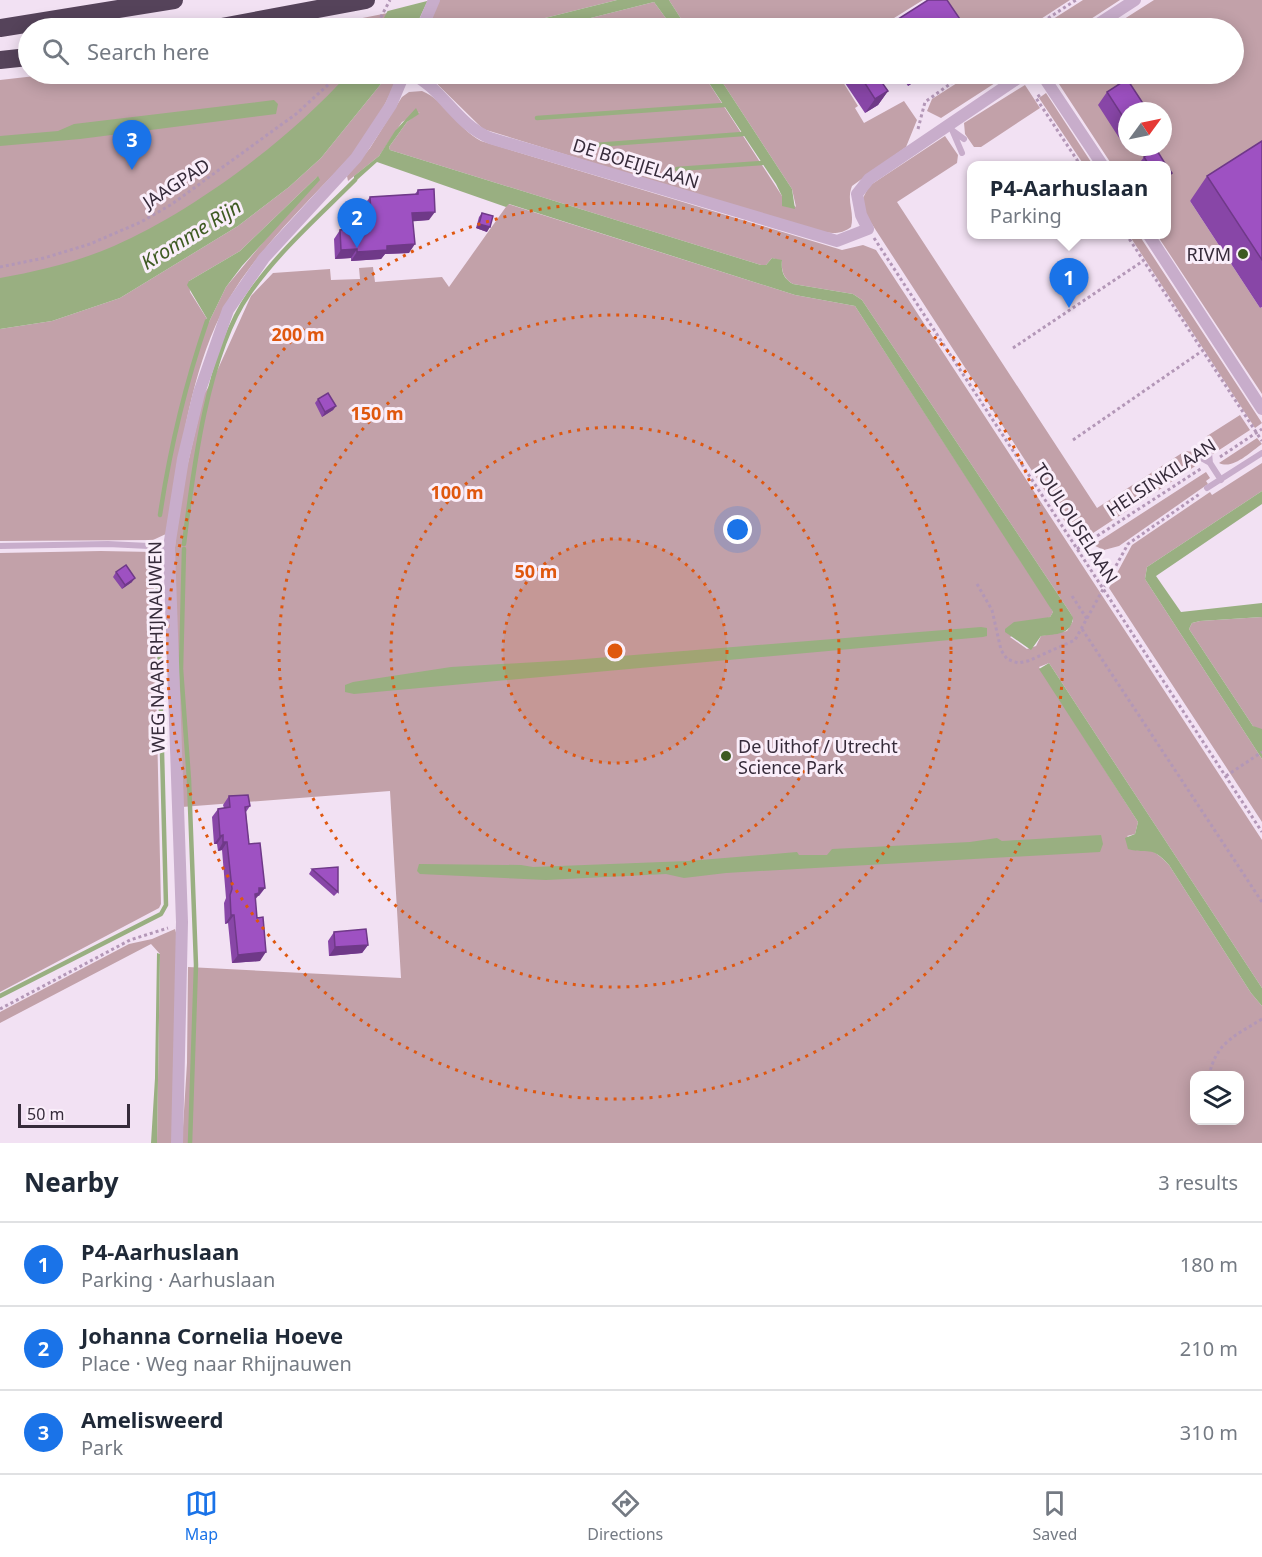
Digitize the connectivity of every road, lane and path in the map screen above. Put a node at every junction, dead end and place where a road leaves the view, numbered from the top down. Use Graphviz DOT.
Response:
graph roads {
  1 [pos="174,0"];
  2 [pos="366,0"];
  3 [pos="390,0"];
  4 [pos="434,0"];
  5 [pos="1076,0"];
  6 [pos="1135,0"];
  7 [pos="62,18"];
  8 [pos="270,18"];
  9 [pos="380,18"];
  10 [pos="426,18"];
  11 [pos="1048,18"];
  12 [pos="1107,18"];
  13 [pos="18,25"];
  14 [pos="0,28"];
  15 [pos="18,58"];
  16 [pos="0,60"];
  17 [pos="329,84"];
  18 [pos="400,84"];
  19 [pos="428,84"];
  20 [pos="950,84"];
  21 [pos="1010,84"];
  22 [pos="1049,84"];
  23 [pos="1051,88"];
  24 [pos="951,127"];
  25 [pos="964,139"];
  26 [pos="914,149"];
  27 [pos="962,153"];
  28 [pos="1078,161"];
  29 [pos="1099,161"];
  30 [pos="868,229"];
  31 [pos="1129,239"];
  32 [pos="1151,239"];
  33 [pos="1143,261"];
  34 [pos="0,267"];
  35 [pos="1013,348"];
  36 [pos="1202,351"];
  37 [pos="1262,409"];
  38 [pos="1262,429"];
  39 [pos="1256,433"];
  40 [pos="1073,440"];
  41 [pos="1262,441"];
  42 [pos="1203,444"];
  43 [pos="1262,453"];
  44 [pos="1201,458"];
  45 [pos="1210,463"];
  46 [pos="1221,480"];
  47 [pos="1208,488"];
  48 [pos="0,546"];
  49 [pos="169,547"];
  50 [pos="1077,549"];
  51 [pos="977,584"];
  52 [pos="1103,589"];
  53 [pos="1071,596"];
  54 [pos="1087,619"];
  55 [pos="1082,628"];
  56 [pos="1260,753"];
  57 [pos="1226,776"];
  58 [pos="1262,832"];
  59 [pos="1262,902"];
  60 [pos="182,922"];
  61 [pos="0,1009"];
  62 [pos="1262,1019"];
  63 [pos="1210,1071"];
  64 [pos="177,1143"];
  1 -- 7 [label="highway"];
  2 -- 8 [label="highway"];
  3 -- 9 [label="path"];
  4 -- 10 [label="street"];
  5 -- 11 [label="path"];
  6 -- 12 [label="street"];
  13 -- 14 [label="highway"];
  15 -- 16 [label="highway"];
  17 -- 34 [label="path, JAAGPAD"];
  18 -- 49 [label="street, WEG NAAR RHIJNAUWEN"];
  19 -- 30 [label="street, DE BOEIJELAAN"];
  20 -- 26 [label="path"];
  21 -- 24 [label="street"];
  22 -- 23 [label="street"];
  23 -- 28 [label="path"];
  23 -- 29 [label="street"];
  24 -- 25 [label="lane"];
  24 -- 26 [label="street"];
  24 -- 27 [label="lane"];
  26 -- 30 [label="street"];
  30 -- 50 [label="path, TOULOUSELAAN"];
  31 -- 33 [label="path"];
  32 -- 37 [label="street"];
  33 -- 35 [label="path"];
  33 -- 36 [label="path"];
  36 -- 39 [label="path"];
  36 -- 40 [label="path"];
  38 -- 39 [label="path, HELSINKILAAN"];
  39 -- 41 [label="path"];
  39 -- 45 [label="path, HELSINKILAAN"];
  42 -- 45 [label="lane"];
  43 -- 46 [label="lane, HELSINKILAAN"];
  44 -- 45 [label="lane"];
  45 -- 46 [label="lane"];
  45 -- 50 [label="path, HELSINKILAAN"];
  46 -- 47 [label="lane, HELSINKILAAN"];
  47 -- 52 [label="path, HELSINKILAAN"];
  48 -- 49 [label="lane"];
  49 -- 60 [label="street, WEG NAAR RHIJNAUWEN"];
  50 -- 52 [label="path, TOULOUSELAAN"];
  51 -- 55 [label="path, HELSINKILAAN"];
  52 -- 54 [label="path, HELSINKILAAN"];
  52 -- 57 [label="path, TOULOUSELAAN"];
  53 -- 54 [label="path"];
  54 -- 55 [label="path, HELSINKILAAN"];
  55 -- 59 [label="path"];
  56 -- 57 [label="path"];
  57 -- 58 [label="path, TOULOUSELAAN"];
  60 -- 61 [label="path"];
  60 -- 64 [label="street, WEG NAAR RHIJNAUWEN"];
  62 -- 63 [label="path"];
}
